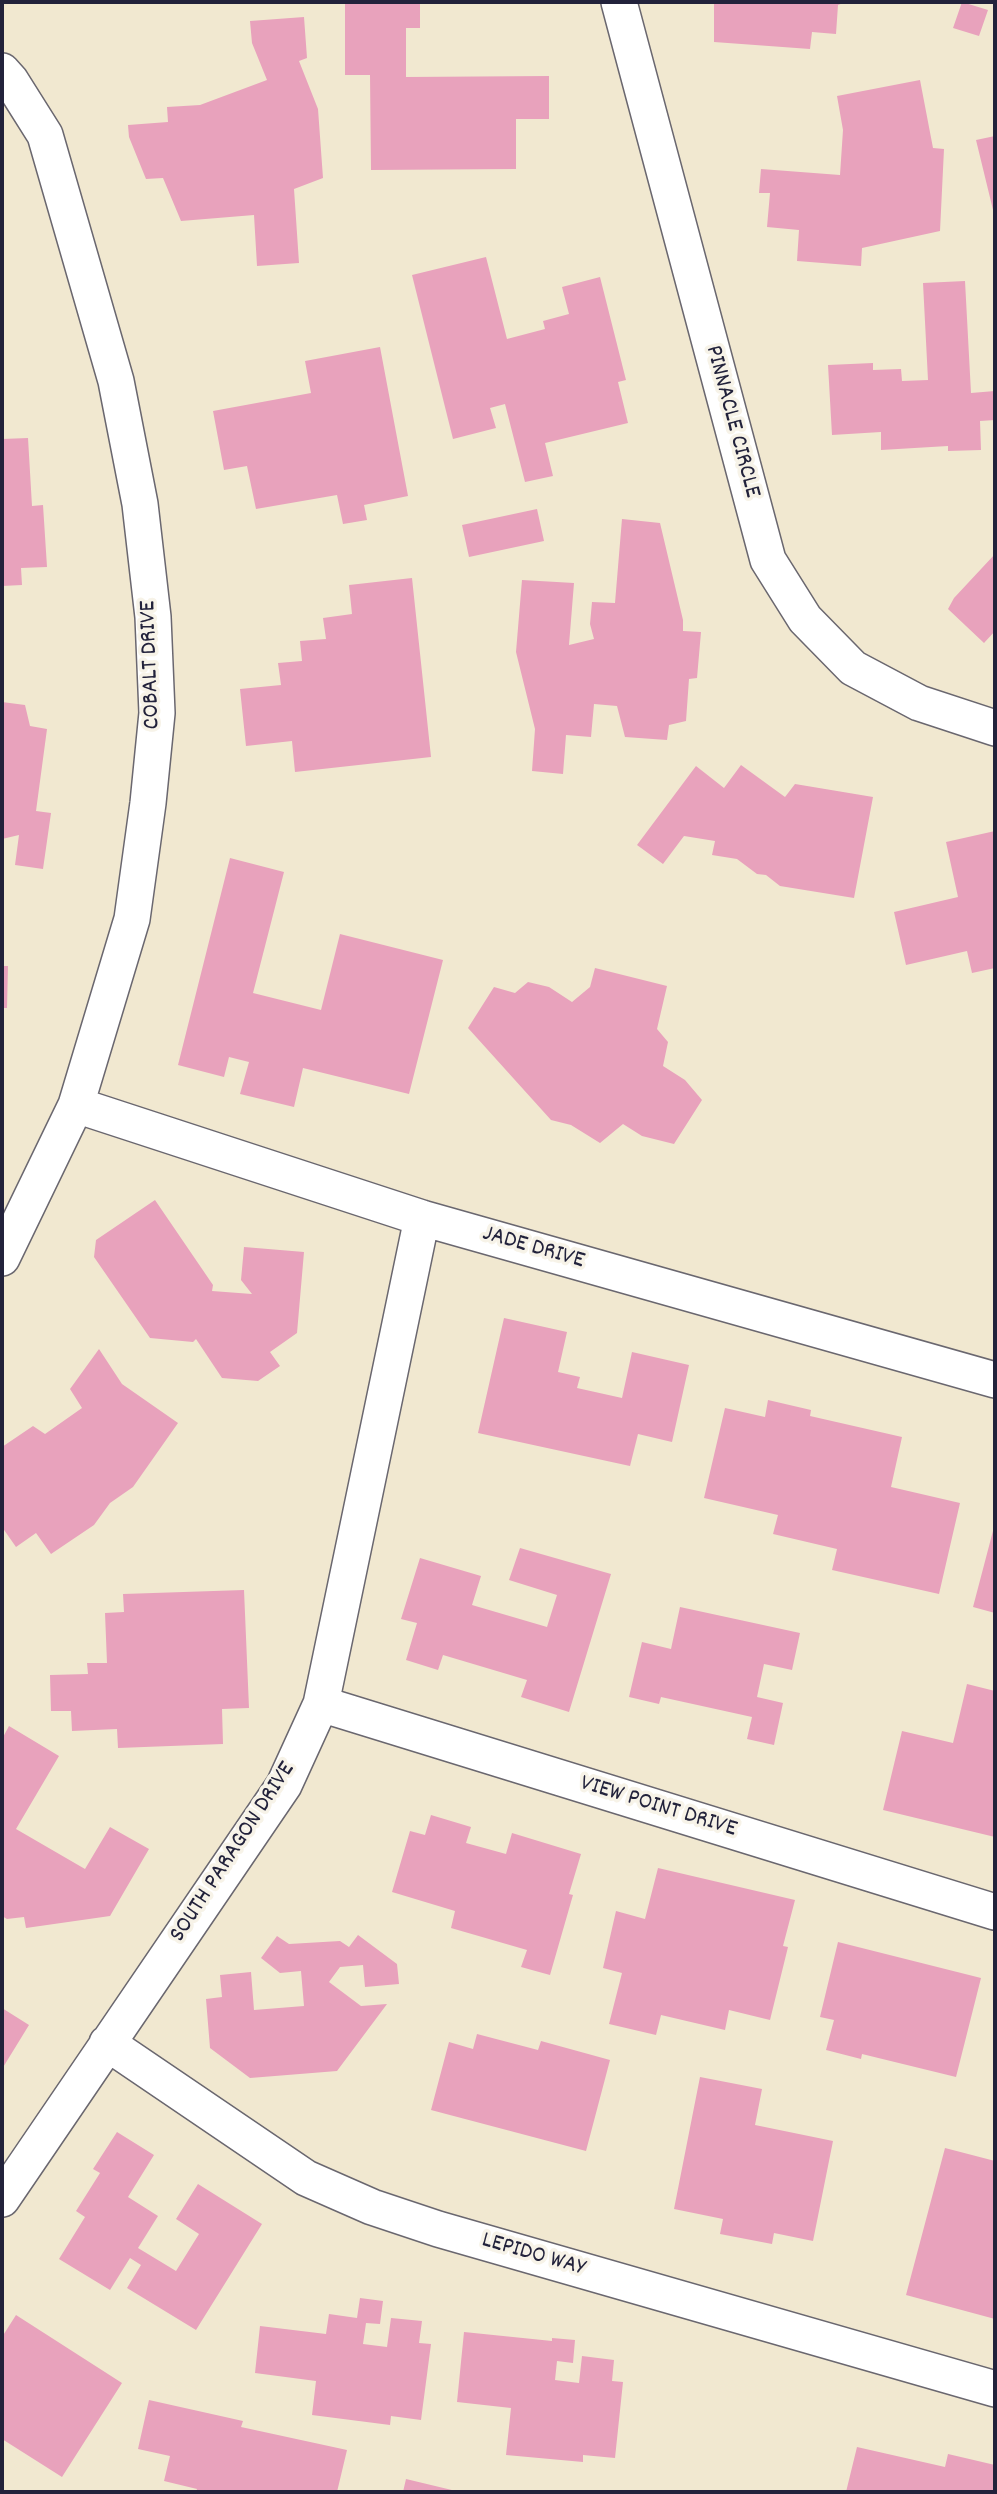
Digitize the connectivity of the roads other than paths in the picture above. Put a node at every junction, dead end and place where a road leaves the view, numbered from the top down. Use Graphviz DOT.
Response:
graph roads {
  1 [pos="619,2"];
  2 [pos="2,71"];
  3 [pos="995,729"];
  4 [pos="76,1105"];
  5 [pos="422,1218"];
  6 [pos="2,1258"];
  7 [pos="995,1380"];
  8 [pos="321,1704"];
  9 [pos="995,1912"];
  10 [pos="107,2043"];
  11 [pos="2,2199"];
  12 [pos="995,2389"];
  1 -- 3 [label="street, PINNACLE CIRCLE"];
  2 -- 4 [label="street, COBALT DRIVE"];
  4 -- 5 [label="street, JADE DRIVE"];
  4 -- 6 [label="street, COBALT DRIVE"];
  5 -- 7 [label="street, JADE DRIVE"];
  5 -- 8 [label="street, SOUTH PARAGON DRIVE"];
  8 -- 9 [label="street, VIEW POINT DRIVE"];
  8 -- 10 [label="street, SOUTH PARAGON DRIVE"];
  10 -- 11 [label="street, SOUTH PARAGON DRIVE"];
  10 -- 12 [label="street, LEPIDO WAY"];
}
